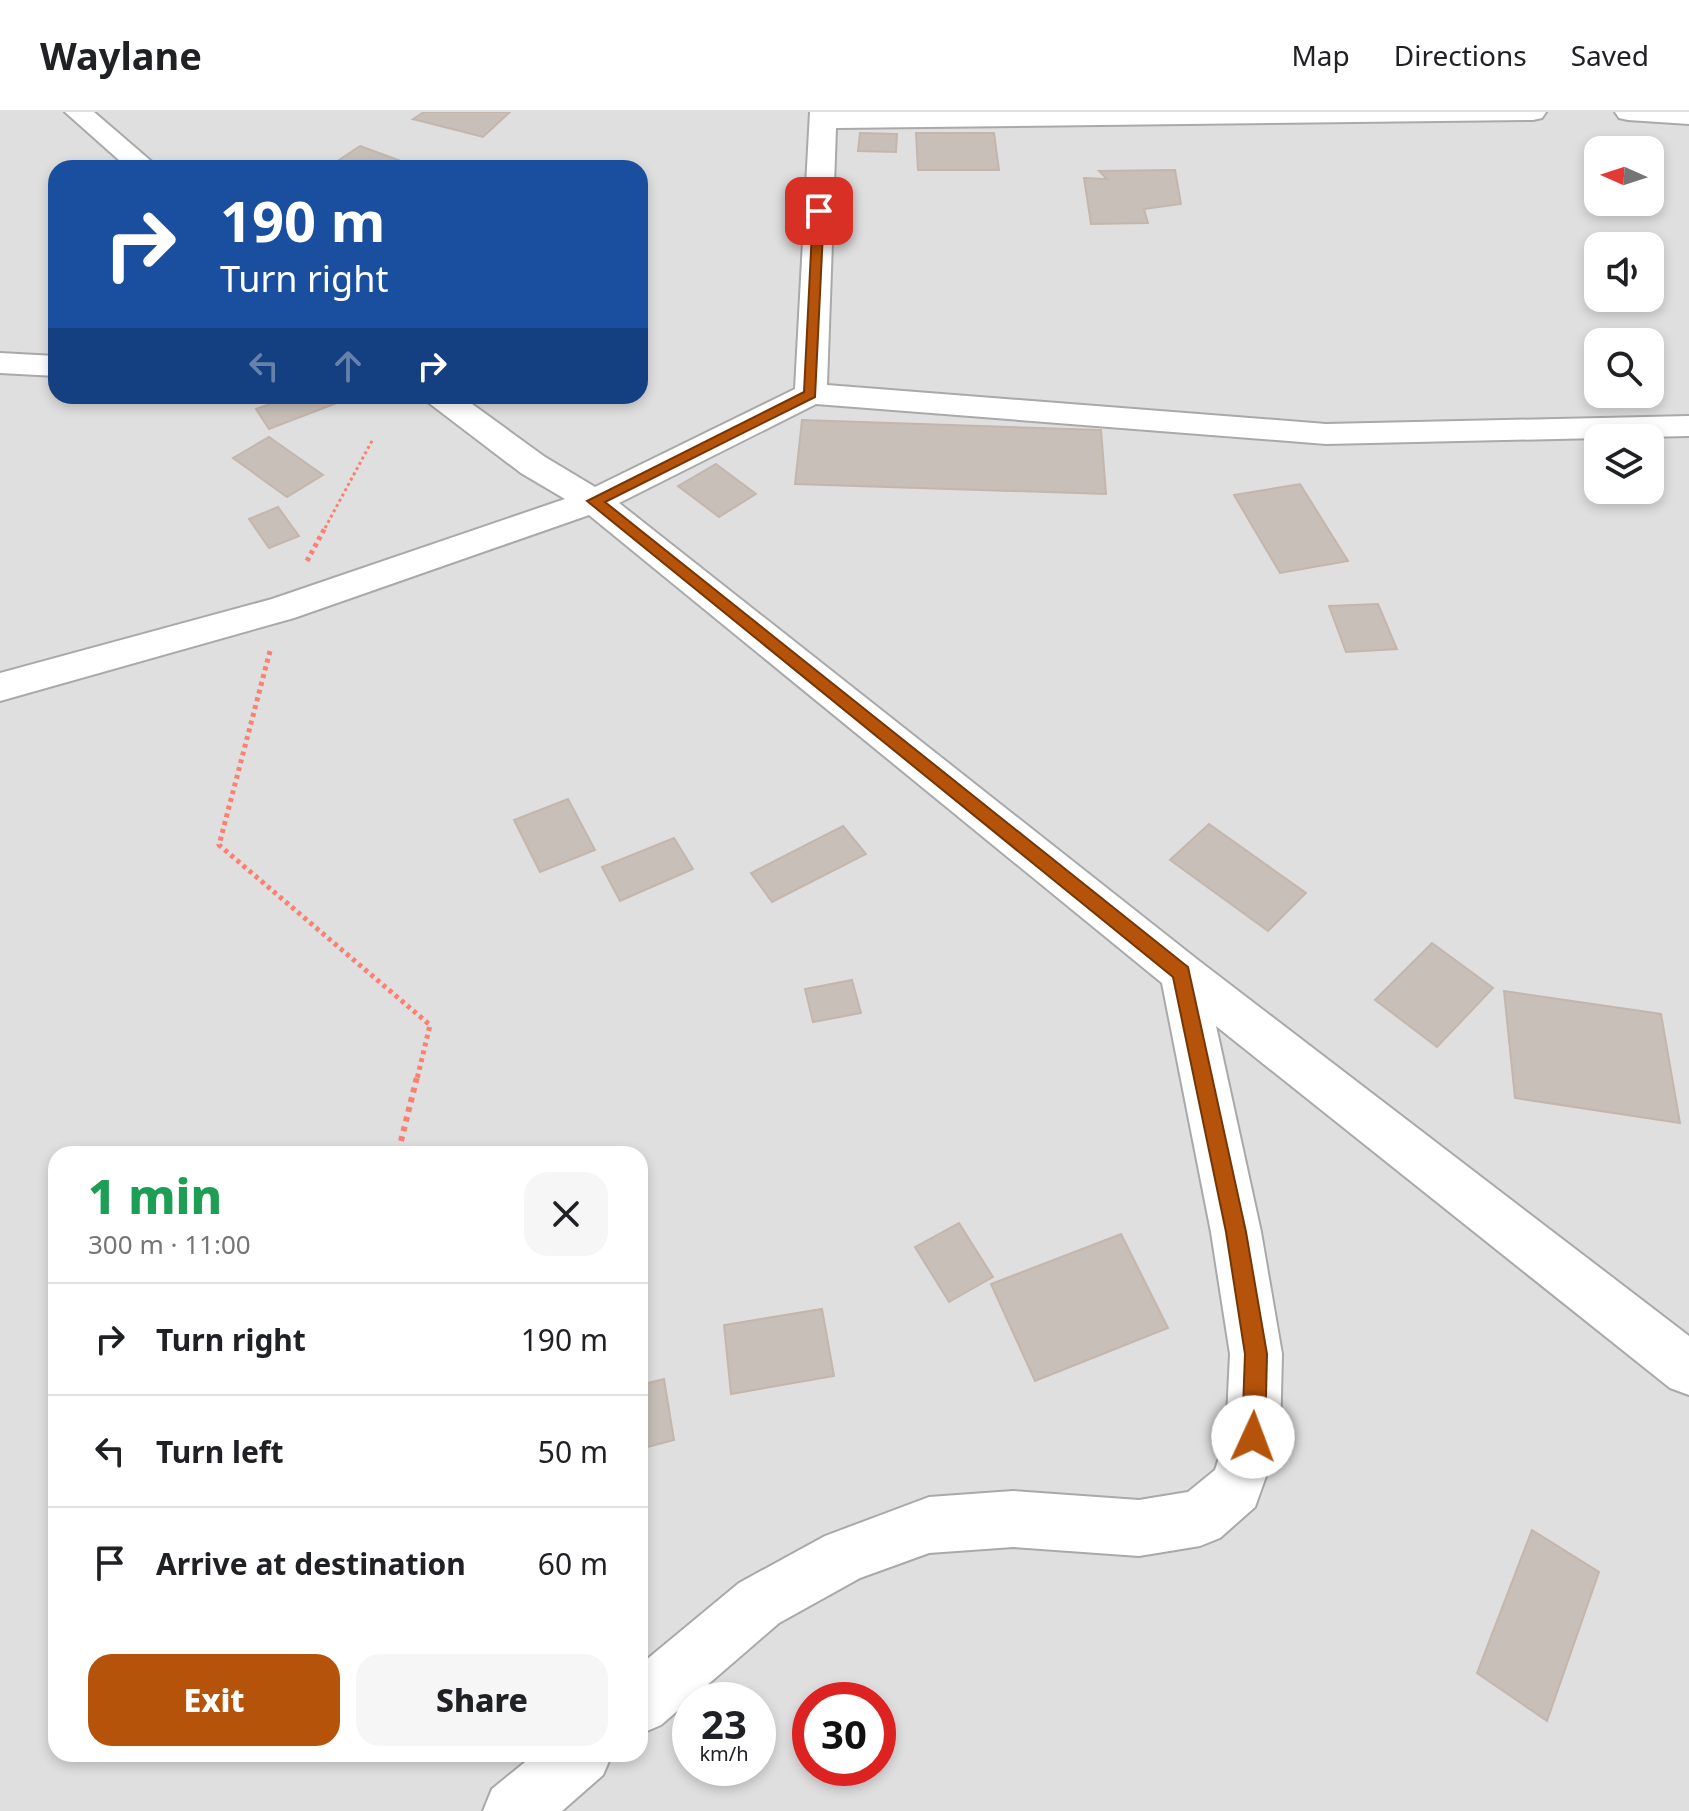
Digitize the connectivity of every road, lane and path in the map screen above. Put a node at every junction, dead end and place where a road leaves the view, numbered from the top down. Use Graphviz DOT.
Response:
graph roads {
  1 [pos="78,112"];
  2 [pos="1533,112"];
  3 [pos="1628,112"];
  4 [pos="823,116"];
  5 [pos="1689,116"];
  6 [pos="135,160"];
  7 [pos="0,363"];
  8 [pos="48,366"];
  9 [pos="811,394"];
  10 [pos="451,404"];
  11 [pos="1689,426"];
  12 [pos="373,439"];
  13 [pos="594,501"];
  14 [pos="281,609"];
  15 [pos="0,687"];
  16 [pos="1182,973"];
  17 [pos="401,1141"];
  18 [pos="1689,1369"];
  19 [pos="648,1697"];
  20 [pos="572,1762"];
  21 [pos="514,1811"];
  1 -- 6 [label="street"];
  2 -- 4 [label="street"];
  3 -- 5 [label="street"];
  4 -- 9 [label="street"];
  7 -- 8 [label="street"];
  9 -- 11 [label="street"];
  9 -- 13 [label="street"];
  10 -- 13 [label="street"];
  12 -- 14 [label="path"];
  13 -- 14 [label="street"];
  13 -- 16 [label="street"];
  14 -- 15 [label="street"];
  14 -- 17 [label="path"];
  16 -- 18 [label="street"];
  16 -- 19 [label="street"];
  20 -- 21 [label="street"];
}
